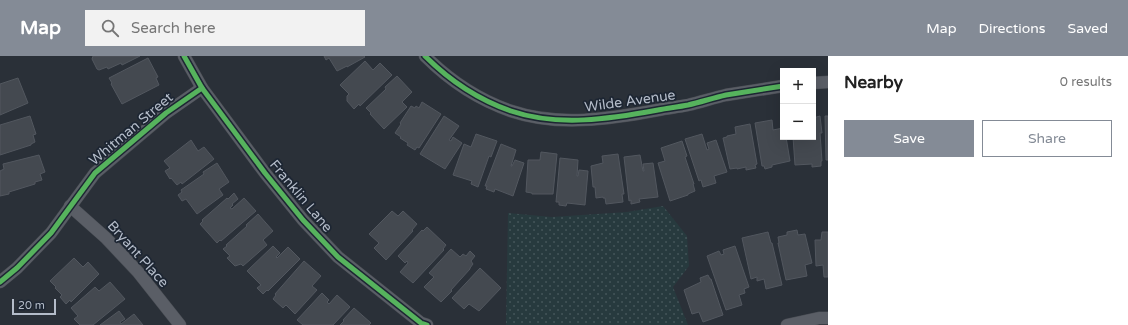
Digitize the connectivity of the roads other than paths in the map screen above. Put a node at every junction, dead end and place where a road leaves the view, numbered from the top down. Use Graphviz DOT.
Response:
graph roads {
  1 [pos="184,56"];
  2 [pos="425,56"];
  3 [pos="828,82"];
  4 [pos="816,83"];
  5 [pos="780,87"];
  6 [pos="202,88"];
  7 [pos="70,206"];
  8 [pos="0,282"];
  9 [pos="828,318"];
  10 [pos="180,325"];
  11 [pos="426,325"];
  12 [pos="787,325"];
  1 -- 6 [label="street, Franklin Lane"];
  2 -- 5 [label="street, Wilde Avenue"];
  3 -- 4 [label="street"];
  6 -- 7 [label="street, Whitman Street"];
  6 -- 11 [label="street, Franklin Lane"];
  7 -- 8 [label="street, Whitman Street"];
  7 -- 10 [label="street, Bryant Place"];
  9 -- 12 [label="street"];
}
